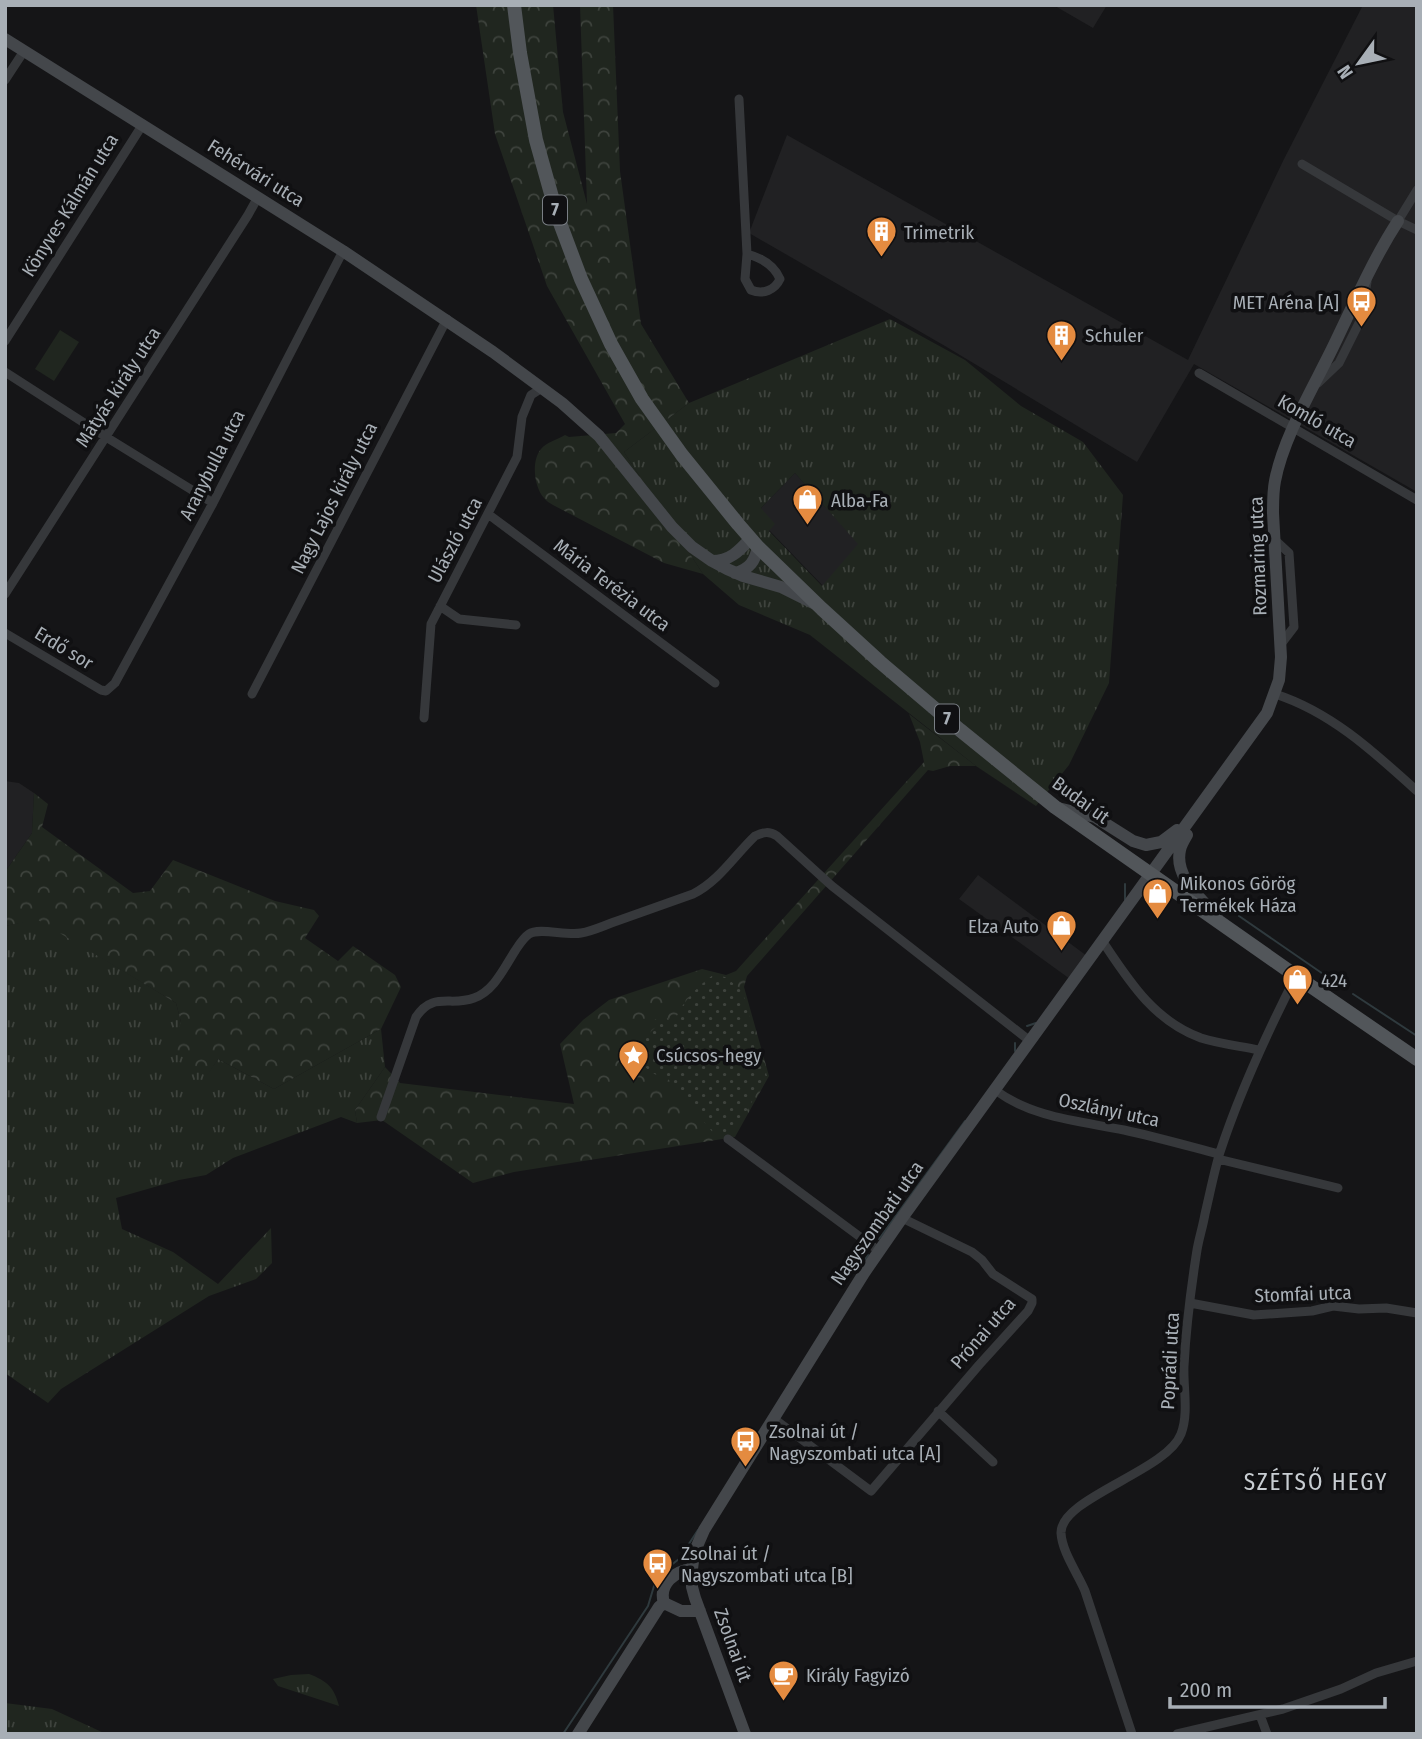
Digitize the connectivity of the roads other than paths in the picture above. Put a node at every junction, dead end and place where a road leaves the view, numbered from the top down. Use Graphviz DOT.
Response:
graph roads {
  1 [pos="514,5"];
  2 [pos="5,39"];
  3 [pos="24,51"];
  4 [pos="5,80"];
  5 [pos="739,99"];
  6 [pos="142,124"];
  7 [pos="1302,164"];
  8 [pos="1417,190"];
  9 [pos="258,197"];
  10 [pos="1398,221"];
  11 [pos="1417,230"];
  12 [pos="343,251"];
  13 [pos="747,254"];
  14 [pos="447,319"];
  15 [pos="5,341"];
  16 [pos="5,372"];
  17 [pos="1199,373"];
  18 [pos="542,388"];
  19 [pos="1294,427"];
  20 [pos="106,437"];
  21 [pos="1417,499"];
  22 [pos="214,503"];
  23 [pos="488,514"];
  24 [pos="754,543"];
  25 [pos="712,561"];
  26 [pos="735,573"];
  27 [pos="5,594"];
  28 [pos="440,606"];
  29 [pos="822,609"];
  30 [pos="516,625"];
  31 [pos="5,633"];
  32 [pos="715,683"];
  33 [pos="106,691"];
  34 [pos="252,694"];
  35 [pos="1275,694"];
  36 [pos="424,718"];
  37 [pos="1417,790"];
  38 [pos="1057,808"];
  39 [pos="1196,813"];
  40 [pos="1152,874"];
  41 [pos="1227,928"];
  42 [pos="1102,942"];
  43 [pos="1296,976"];
  44 [pos="1030,1041"];
  45 [pos="1259,1050"];
  46 [pos="1417,1059"];
  47 [pos="995,1090"];
  48 [pos="381,1117"];
  49 [pos="728,1139"];
  50 [pos="1219,1156"];
  51 [pos="1338,1188"];
  52 [pos="902,1218"];
  53 [pos="879,1251"];
  54 [pos="1190,1303"];
  55 [pos="1417,1313"];
  56 [pos="939,1411"];
  57 [pos="773,1418"];
  58 [pos="993,1462"];
  59 [pos="692,1569"];
  60 [pos="664,1603"];
  61 [pos="699,1611"];
  62 [pos="1417,1661"];
  63 [pos="1260,1715"];
  64 [pos="578,1734"];
  65 [pos="745,1734"];
  66 [pos="1132,1734"];
  67 [pos="1177,1734"];
  68 [pos="1267,1734"];
  1 -- 24 [label="main road, 7"];
  2 -- 3 [label="street, Fehérvári utca"];
  3 -- 4 [label="street"];
  3 -- 6 [label="street, Fehérvári utca"];
  5 -- 13 [label="street"];
  6 -- 9 [label="street, Fehérvári utca"];
  6 -- 15 [label="street, Könyves Kálmán utca"];
  7 -- 10 [label="street"];
  8 -- 10 [label="street, Rozmaring utca"];
  9 -- 12 [label="street, Fehérvári utca"];
  9 -- 20 [label="street, Mátyás király utca"];
  10 -- 11 [label="street"];
  10 -- 19 [label="street, Rozmaring utca"];
  12 -- 14 [label="street, Fehérvári utca"];
  12 -- 22 [label="street, Aranybulla utca"];
  13 -- 13 [label="street"];
  14 -- 18 [label="street, Fehérvári utca"];
  14 -- 34 [label="street, Nagy Lajos király utca"];
  16 -- 20 [label="street"];
  17 -- 19 [label="street, Komló utca"];
  18 -- 23 [label="street, Ulászló utca"];
  18 -- 25 [label="street, Fehérvári utca"];
  19 -- 21 [label="street, Komló utca"];
  19 -- 35 [label="street, Rozmaring utca"];
  20 -- 22 [label="street"];
  20 -- 27 [label="street, Mátyás király utca"];
  22 -- 33 [label="street, Aranybulla utca"];
  23 -- 28 [label="street, Ulászló utca"];
  23 -- 32 [label="street, Mária Terézia utca"];
  24 -- 25 [label="street"];
  24 -- 26 [label="street"];
  24 -- 29 [label="main road, Budai út / 7"];
  25 -- 26 [label="street, Fehérvári utca"];
  26 -- 29 [label="street, Fehérvári utca"];
  28 -- 30 [label="street"];
  28 -- 36 [label="street, Ulászló utca"];
  29 -- 38 [label="main road, Budai út / 7"];
  31 -- 33 [label="street, Erdő sor"];
  35 -- 37 [label="street"];
  35 -- 39 [label="street, Rozmaring utca"];
  38 -- 39 [label="street"];
  38 -- 40 [label="main road, Budai út / 7"];
  39 -- 40 [label="street, Rozmaring utca"];
  39 -- 41 [label="street"];
  40 -- 41 [label="main road, Budai út / 7"];
  40 -- 42 [label="street, Nagyszombati utca"];
  41 -- 43 [label="main road, Budai út / 7"];
  42 -- 44 [label="street, Nagyszombati utca"];
  42 -- 45 [label="street"];
  43 -- 45 [label="street, Poprádi utca"];
  43 -- 46 [label="main road, Budai út / 7"];
  44 -- 47 [label="street, Nagyszombati utca"];
  44 -- 48 [label="street"];
  45 -- 50 [label="street, Poprádi utca"];
  47 -- 50 [label="street, Oszlányi utca"];
  47 -- 52 [label="street, Nagyszombati utca"];
  49 -- 53 [label="street"];
  50 -- 51 [label="street, Oszlányi utca"];
  50 -- 54 [label="street, Poprádi utca"];
  52 -- 53 [label="street, Nagyszombati utca"];
  52 -- 56 [label="street, Prónai utca"];
  53 -- 57 [label="street, Nagyszombati utca"];
  54 -- 55 [label="street, Stomfai utca"];
  54 -- 66 [label="street, Poprádi utca"];
  56 -- 57 [label="street, Prónai utca"];
  56 -- 58 [label="street"];
  57 -- 59 [label="street, Nagyszombati utca"];
  59 -- 60 [label="street"];
  59 -- 61 [label="street, Zsolnai út"];
  60 -- 61 [label="street"];
  60 -- 64 [label="street"];
  61 -- 65 [label="street, Zsolnai út"];
  62 -- 63 [label="street"];
  63 -- 67 [label="street"];
  63 -- 68 [label="street"];
}
